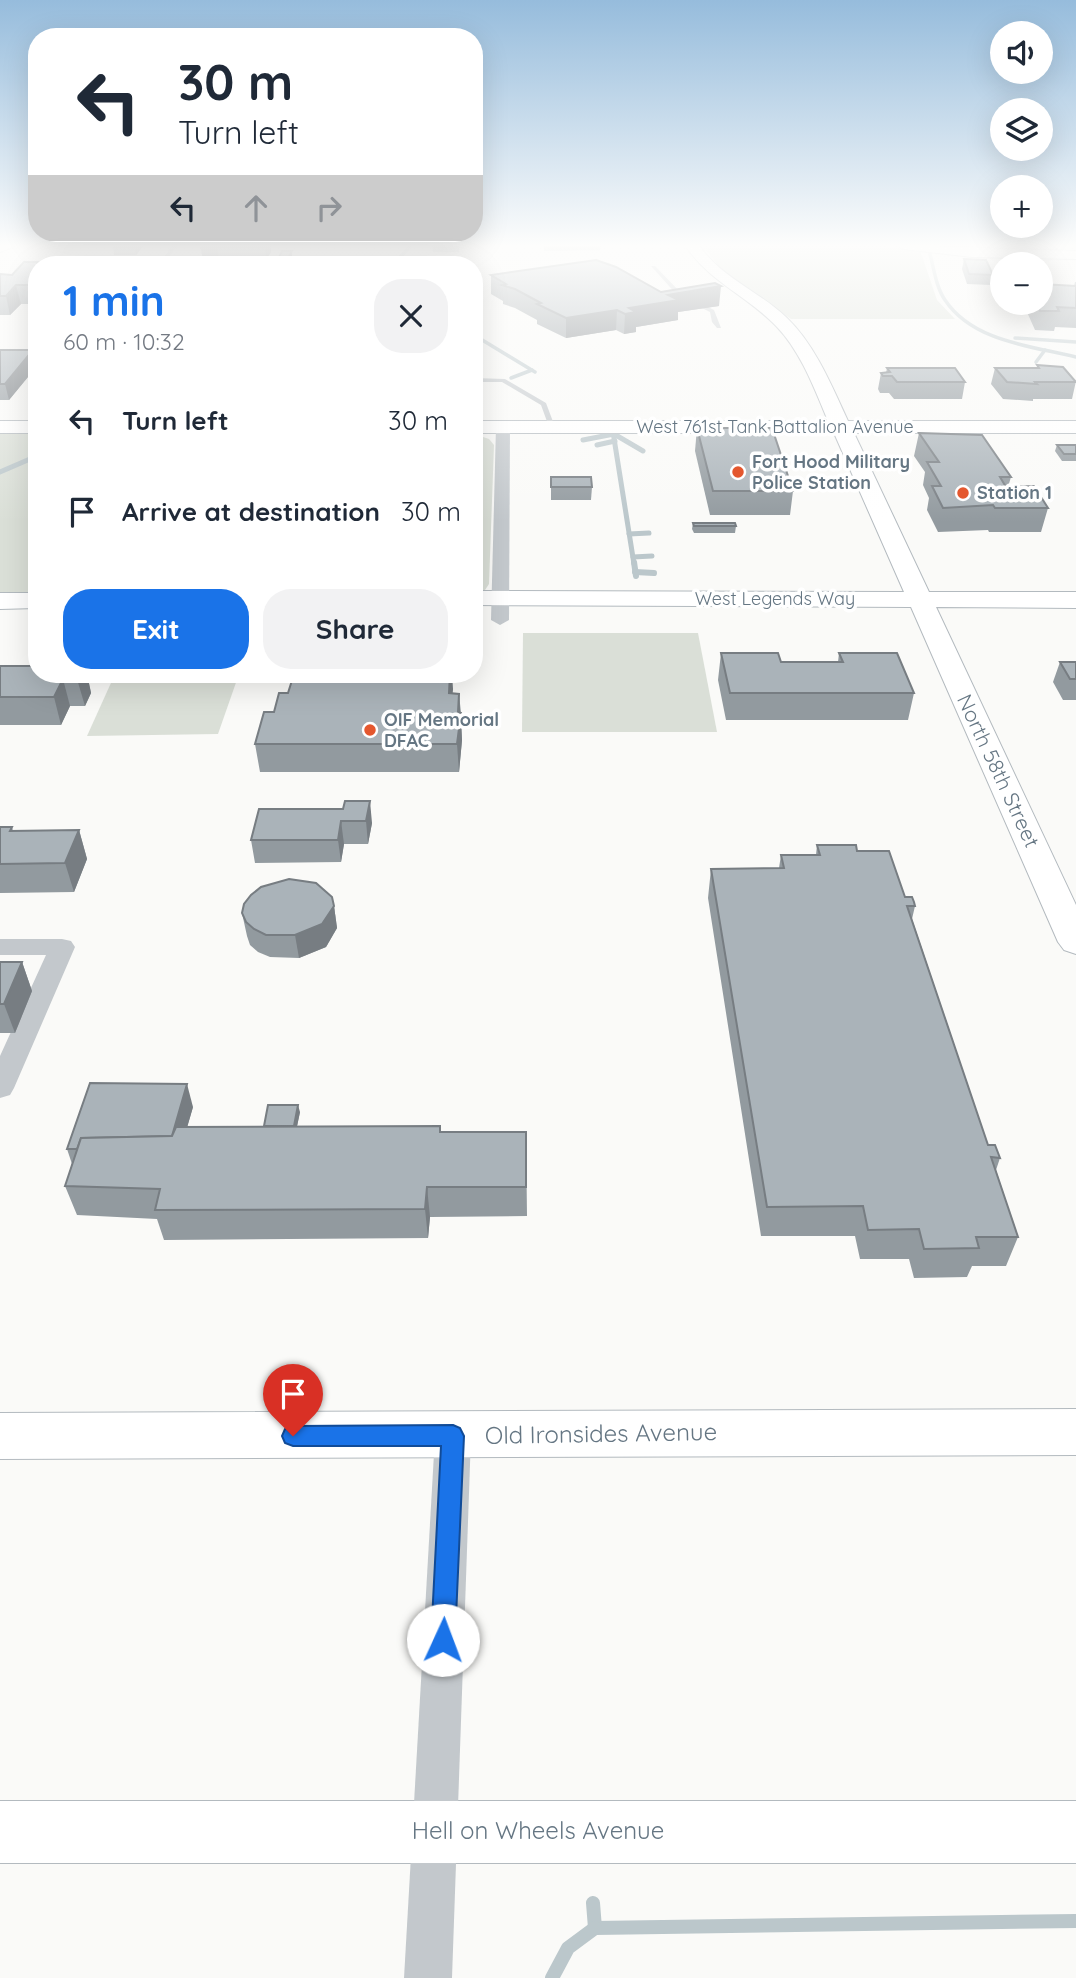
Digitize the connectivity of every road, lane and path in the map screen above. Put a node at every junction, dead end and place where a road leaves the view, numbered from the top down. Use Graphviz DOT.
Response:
graph roads {
  1 [pos="795,337"];
  2 [pos="0,352"];
  3 [pos="28,352"];
  4 [pos="483,380"];
  5 [pos="0,426"];
  6 [pos="28,427"];
  7 [pos="483,427"];
  8 [pos="503,427"];
  9 [pos="552,427"];
  10 [pos="840,427"];
  11 [pos="1076,427"];
  12 [pos="28,600"];
  13 [pos="1076,600"];
  14 [pos="0,601"];
  15 [pos="483,602"];
  16 [pos="500,609"];
  17 [pos="925,610"];
  18 [pos="483,616"];
  19 [pos="0,621"];
  20 [pos="28,621"];
  21 [pos="1076,621"];
  22 [pos="1076,942"];
  23 [pos="0,947"];
  24 [pos="0,1088"];
  25 [pos="1076,1432"];
  26 [pos="0,1436"];
  27 [pos="453,1436"];
  28 [pos="435,1830"];
  29 [pos="0,1832"];
  30 [pos="1076,1832"];
  31 [pos="428,1978"];
  1 -- 10 [label="street, North 58th Street"];
  2 -- 3 [label="lane"];
  4 -- 9 [label="lane"];
  5 -- 6 [label="street"];
  7 -- 8 [label="street, West 761st Tank Battalion Avenue"];
  8 -- 9 [label="street, West 761st Tank Battalion Avenue"];
  8 -- 16 [label="street"];
  9 -- 10 [label="street, West 761st Tank Battalion Avenue"];
  10 -- 11 [label="street, West 761st Tank Battalion Avenue"];
  10 -- 17 [label="street, North 58th Street"];
  12 -- 14 [label="street"];
  13 -- 17 [label="street, West Legends Way"];
  15 -- 16 [label="street, West Legends Way"];
  16 -- 17 [label="street, West Legends Way"];
  16 -- 18 [label="street, West Legends Way"];
  17 -- 21 [label="street, West Legends Way"];
  17 -- 22 [label="street, North 58th Street"];
  19 -- 20 [label="street"];
  23 -- 24 [label="street"];
  25 -- 27 [label="street, Old Ironsides Avenue"];
  26 -- 27 [label="street, Old Ironsides Avenue"];
  27 -- 28 [label="street"];
  28 -- 29 [label="street, Hell on Wheels Avenue"];
  28 -- 30 [label="street, Hell on Wheels Avenue"];
  28 -- 31 [label="street"];
}
